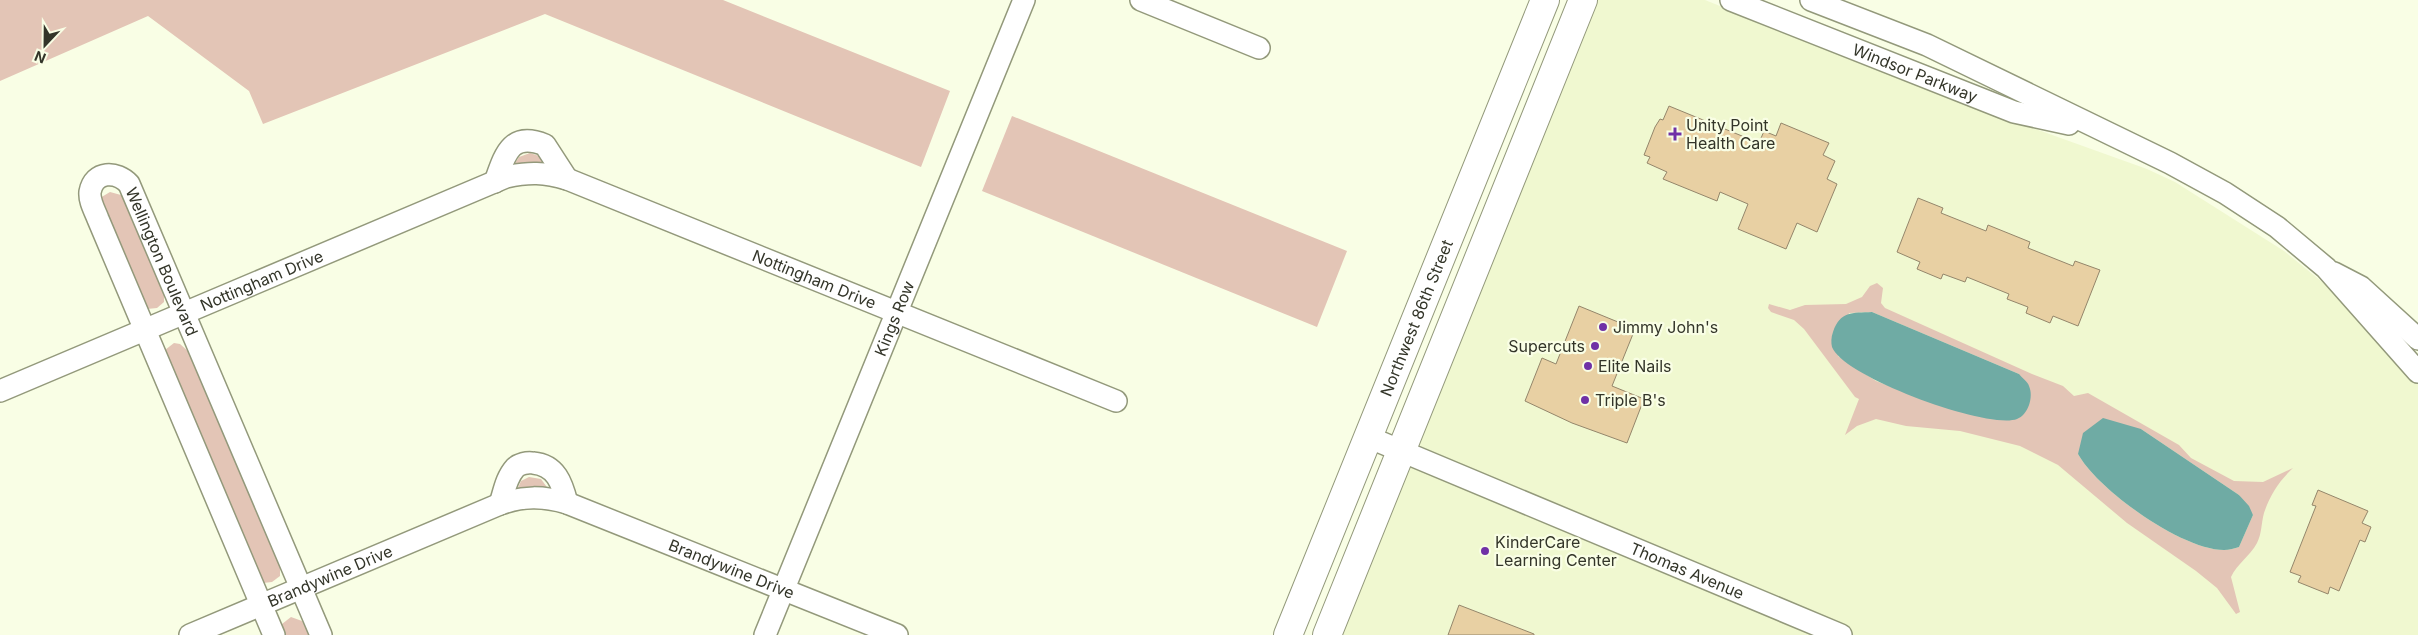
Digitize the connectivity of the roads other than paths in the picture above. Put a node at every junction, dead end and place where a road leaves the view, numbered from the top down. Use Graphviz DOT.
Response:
graph roads {
  1 [pos="1024,0"];
  2 [pos="1141,0"];
  3 [pos="1545,0"];
  4 [pos="1582,0"];
  5 [pos="1731,0"];
  6 [pos="1811,0"];
  7 [pos="1259,48"];
  8 [pos="2103,132"];
  9 [pos="567,179"];
  10 [pos="495,182"];
  11 [pos="2326,268"];
  12 [pos="183,312"];
  13 [pos="897,312"];
  14 [pos="143,330"];
  15 [pos="2418,339"];
  16 [pos="2418,372"];
  17 [pos="0,391"];
  18 [pos="1116,401"];
  19 [pos="1368,437"];
  20 [pos="1400,451"];
  21 [pos="567,503"];
  22 [pos="500,504"];
  23 [pos="302,588"];
  24 [pos="783,591"];
  25 [pos="261,605"];
  26 [pos="190,635"];
  27 [pos="274,635"];
  28 [pos="321,635"];
  29 [pos="765,635"];
  30 [pos="897,635"];
  31 [pos="1288,635"];
  32 [pos="1327,635"];
  33 [pos="1841,635"];
  1 -- 13 [label="street, Kings Row"];
  2 -- 7 [label="street"];
  3 -- 19 [label="main road, Northwest 86th Street"];
  4 -- 20 [label="main road"];
  5 -- 8 [label="street, Windsor Parkway"];
  6 -- 8 [label="street, Windsor Parkway"];
  8 -- 11 [label="street, Windsor Parkway"];
  9 -- 10 [label="street, Nottingham Drive"];
  9 -- 10 [label="street"];
  9 -- 13 [label="street, Nottingham Drive"];
  10 -- 12 [label="street, Nottingham Drive"];
  11 -- 15 [label="street, Windsor Parkway"];
  11 -- 16 [label="street, Windsor Parkway"];
  12 -- 14 [label="street, Nottingham Drive"];
  12 -- 14 [label="street, Wellington Boulevard"];
  12 -- 23 [label="street, Wellington Boulevard"];
  13 -- 18 [label="street, Nottingham Drive"];
  13 -- 24 [label="street, Kings Row"];
  14 -- 17 [label="street, Nottingham Drive"];
  14 -- 25 [label="street, Wellington Boulevard"];
  19 -- 20 [label="street, Thomas Avenue"];
  19 -- 31 [label="main road, Northwest 86th Street"];
  20 -- 32 [label="main road"];
  20 -- 33 [label="street, Thomas Avenue"];
  21 -- 22 [label="street, Brandywine Drive"];
  21 -- 22 [label="street"];
  21 -- 24 [label="street, Brandywine Drive"];
  22 -- 23 [label="street, Brandywine Drive"];
  23 -- 25 [label="street, Brandywine Drive"];
  23 -- 28 [label="street, Wellington Boulevard"];
  24 -- 29 [label="street, Kings Row"];
  24 -- 30 [label="street, Brandywine Drive"];
  25 -- 26 [label="street, Brandywine Drive"];
  25 -- 27 [label="street, Wellington Boulevard"];
}
